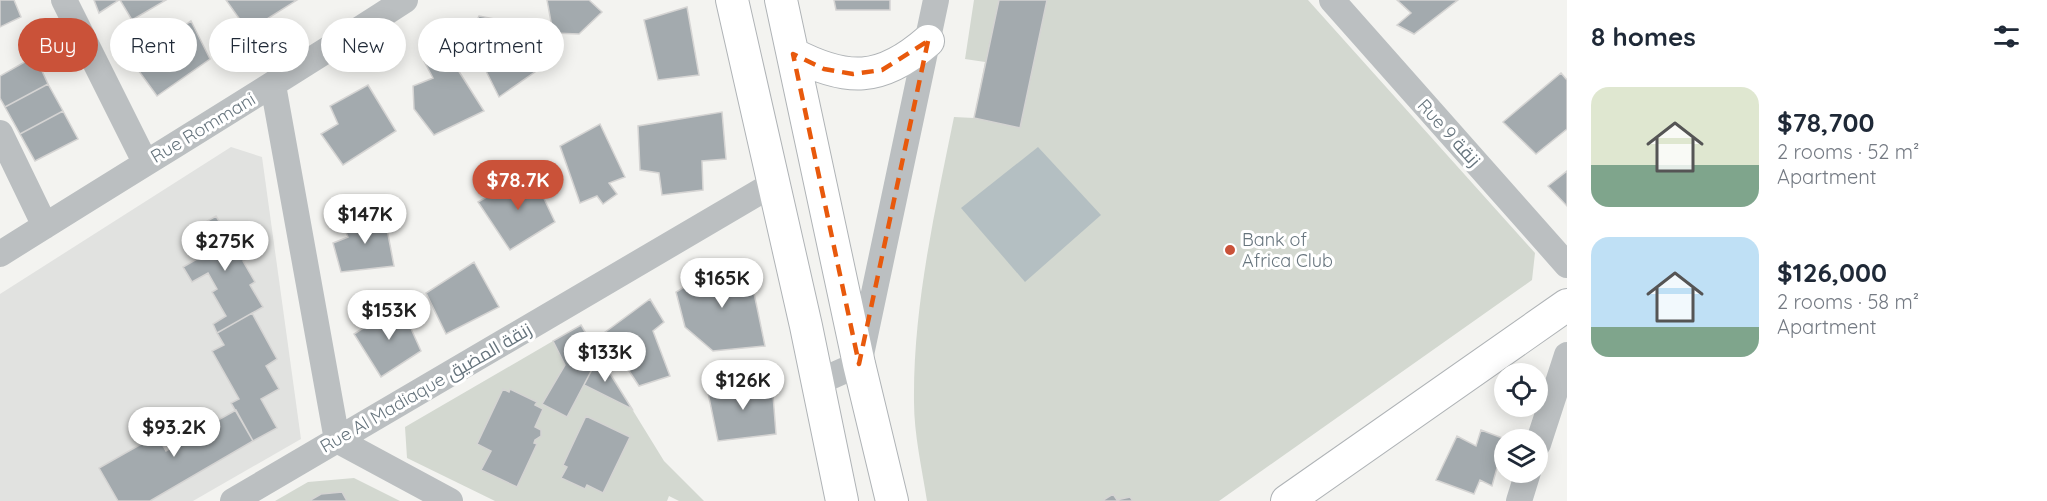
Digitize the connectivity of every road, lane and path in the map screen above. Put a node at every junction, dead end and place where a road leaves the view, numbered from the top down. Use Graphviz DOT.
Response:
graph roads {
  1 [pos="64,0"];
  2 [pos="405,0"];
  3 [pos="732,0"];
  4 [pos="781,0"];
  5 [pos="936,0"];
  6 [pos="1332,0"];
  7 [pos="928,41"];
  8 [pos="793,54"];
  9 [pos="273,85"];
  10 [pos="0,133"];
  11 [pos="146,162"];
  12 [pos="773,184"];
  13 [pos="45,226"];
  14 [pos="0,254"];
  15 [pos="1567,265"];
  16 [pos="1567,305"];
  17 [pos="1567,356"];
  18 [pos="859,364"];
  19 [pos="816,383"];
  20 [pos="1543,429"];
  21 [pos="337,440"];
  22 [pos="1524,483"];
  23 [pos="233,501"];
  24 [pos="450,501"];
  25 [pos="842,501"];
  26 [pos="892,501"];
  27 [pos="1287,501"];
  28 [pos="1518,501"];
  1 -- 11 [label="street"];
  2 -- 9 [label="street, Rue Rommani"];
  3 -- 12 [label="main road"];
  4 -- 8 [label="main road"];
  5 -- 7 [label="street"];
  6 -- 15 [label="street, Rue 9 زنقة"];
  7 -- 8 [label="main road"];
  7 -- 18 [label="street"];
  8 -- 18 [label="main road"];
  9 -- 11 [label="street, Rue Rommani"];
  9 -- 21 [label="street"];
  10 -- 13 [label="street"];
  11 -- 13 [label="street, Rue Rommani"];
  12 -- 19 [label="main road"];
  12 -- 21 [label="street, Rue Al Madiaque زنقة المضيق"];
  13 -- 14 [label="street, Rue Rommani"];
  16 -- 27 [label="main road"];
  17 -- 20 [label="street"];
  18 -- 19 [label="street"];
  18 -- 26 [label="main road"];
  19 -- 25 [label="main road"];
  21 -- 23 [label="street, Rue Al Madiaque زنقة المضيق"];
  21 -- 24 [label="street"];
  22 -- 28 [label="street"];
}
